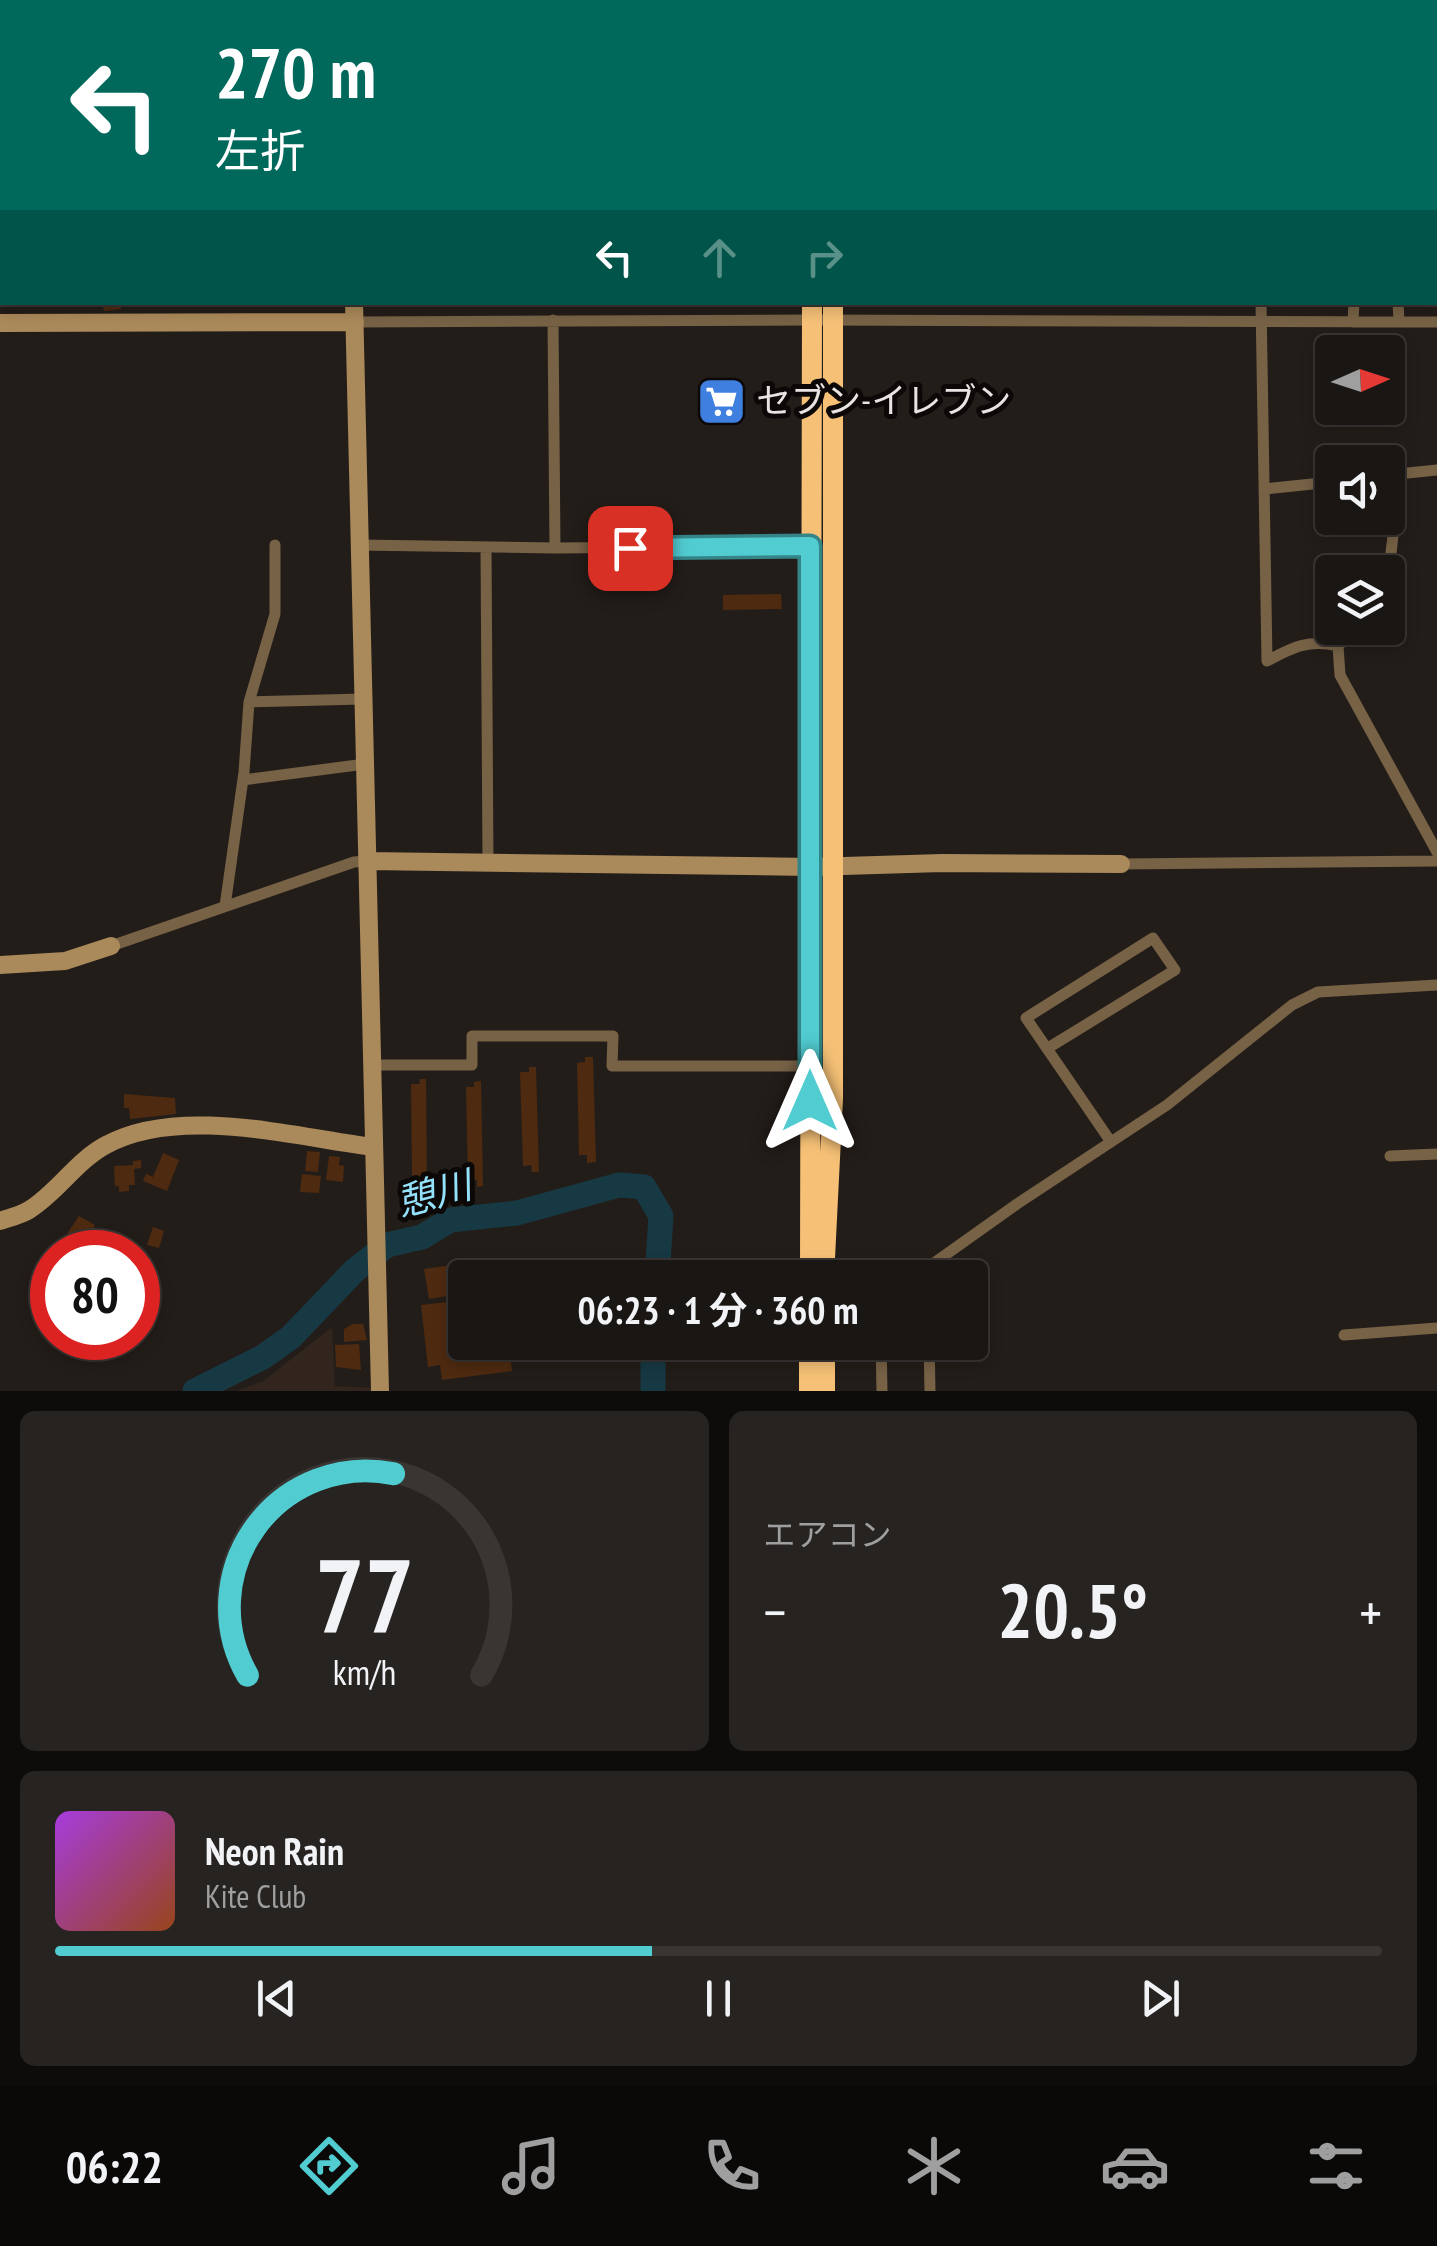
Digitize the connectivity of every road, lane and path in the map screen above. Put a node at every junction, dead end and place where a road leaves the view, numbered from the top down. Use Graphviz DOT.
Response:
graph roads {
  1 [pos="354,305"];
  2 [pos="1261,305"];
  3 [pos="1354,305"];
  4 [pos="1398,305"];
  5 [pos="822,312"];
  6 [pos="554,320"];
  7 [pos="355,322"];
  8 [pos="1261,322"];
  9 [pos="1353,322"];
  10 [pos="1399,322"];
  11 [pos="1437,322"];
  12 [pos="0,324"];
  13 [pos="1437,470"];
  14 [pos="1405,474"];
  15 [pos="1315,484"];
  16 [pos="1264,489"];
  17 [pos="359,544"];
  18 [pos="275,546"];
  19 [pos="810,546"];
  20 [pos="486,547"];
  21 [pos="554,548"];
  22 [pos="1338,646"];
  23 [pos="363,699"];
  24 [pos="248,702"];
  25 [pos="365,764"];
  26 [pos="243,780"];
  27 [pos="1437,852"];
  28 [pos="368,861"];
  29 [pos="1437,861"];
  30 [pos="488,863"];
  31 [pos="1121,864"];
  32 [pos="821,867"];
  33 [pos="225,906"];
  34 [pos="111,946"];
  35 [pos="0,965"];
  36 [pos="1437,985"];
  37 [pos="1048,1048"];
  38 [pos="372,1064"];
  39 [pos="810,1066"];
  40 [pos="1111,1142"];
  41 [pos="374,1147"];
  42 [pos="1437,1154"];
  43 [pos="1390,1156"];
  44 [pos="0,1221"];
  45 [pos="810,1260"];
  46 [pos="825,1260"];
  47 [pos="944,1260"];
  48 [pos="1437,1328"];
  49 [pos="1344,1335"];
  50 [pos="810,1360"];
  51 [pos="824,1360"];
  52 [pos="881,1360"];
  53 [pos="929,1360"];
  54 [pos="380,1391"];
  55 [pos="809,1391"];
  56 [pos="825,1391"];
  57 [pos="882,1391"];
  58 [pos="930,1391"];
  1 -- 7 [label="street"];
  2 -- 8 [label="street"];
  3 -- 9 [label="street"];
  4 -- 10 [label="street"];
  5 -- 6 [label="street"];
  5 -- 8 [label="street"];
  5 -- 19 [label="highway"];
  5 -- 32 [label="highway"];
  6 -- 7 [label="street"];
  6 -- 21 [label="street"];
  7 -- 12 [label="street"];
  7 -- 17 [label="street"];
  8 -- 9 [label="street"];
  8 -- 16 [label="street"];
  9 -- 10 [label="street"];
  10 -- 11 [label="street"];
  13 -- 14 [label="street"];
  15 -- 16 [label="street"];
  16 -- 22 [label="street"];
  17 -- 20 [label="street"];
  17 -- 23 [label="street"];
  18 -- 24 [label="street"];
  19 -- 21 [label="street"];
  19 -- 32 [label="highway"];
  20 -- 21 [label="street"];
  20 -- 30 [label="street"];
  22 -- 27 [label="street"];
  23 -- 24 [label="street"];
  23 -- 25 [label="street"];
  24 -- 26 [label="street"];
  25 -- 26 [label="street"];
  25 -- 28 [label="street"];
  26 -- 33 [label="street"];
  28 -- 30 [label="street"];
  28 -- 33 [label="street"];
  28 -- 38 [label="street"];
  29 -- 31 [label="street"];
  30 -- 32 [label="street"];
  31 -- 32 [label="street"];
  32 -- 39 [label="highway"];
  32 -- 46 [label="highway"];
  33 -- 34 [label="street"];
  34 -- 35 [label="street"];
  36 -- 40 [label="street"];
  37 -- 37 [label="street"];
  37 -- 40 [label="street"];
  38 -- 39 [label="street"];
  38 -- 41 [label="street"];
  39 -- 45 [label="highway"];
  40 -- 47 [label="street"];
  41 -- 44 [label="street"];
  41 -- 54 [label="street"];
  42 -- 43 [label="street"];
  48 -- 49 [label="street"];
  50 -- 55 [label="highway"];
  51 -- 56 [label="highway"];
  52 -- 57 [label="street"];
  53 -- 58 [label="street"];
}
